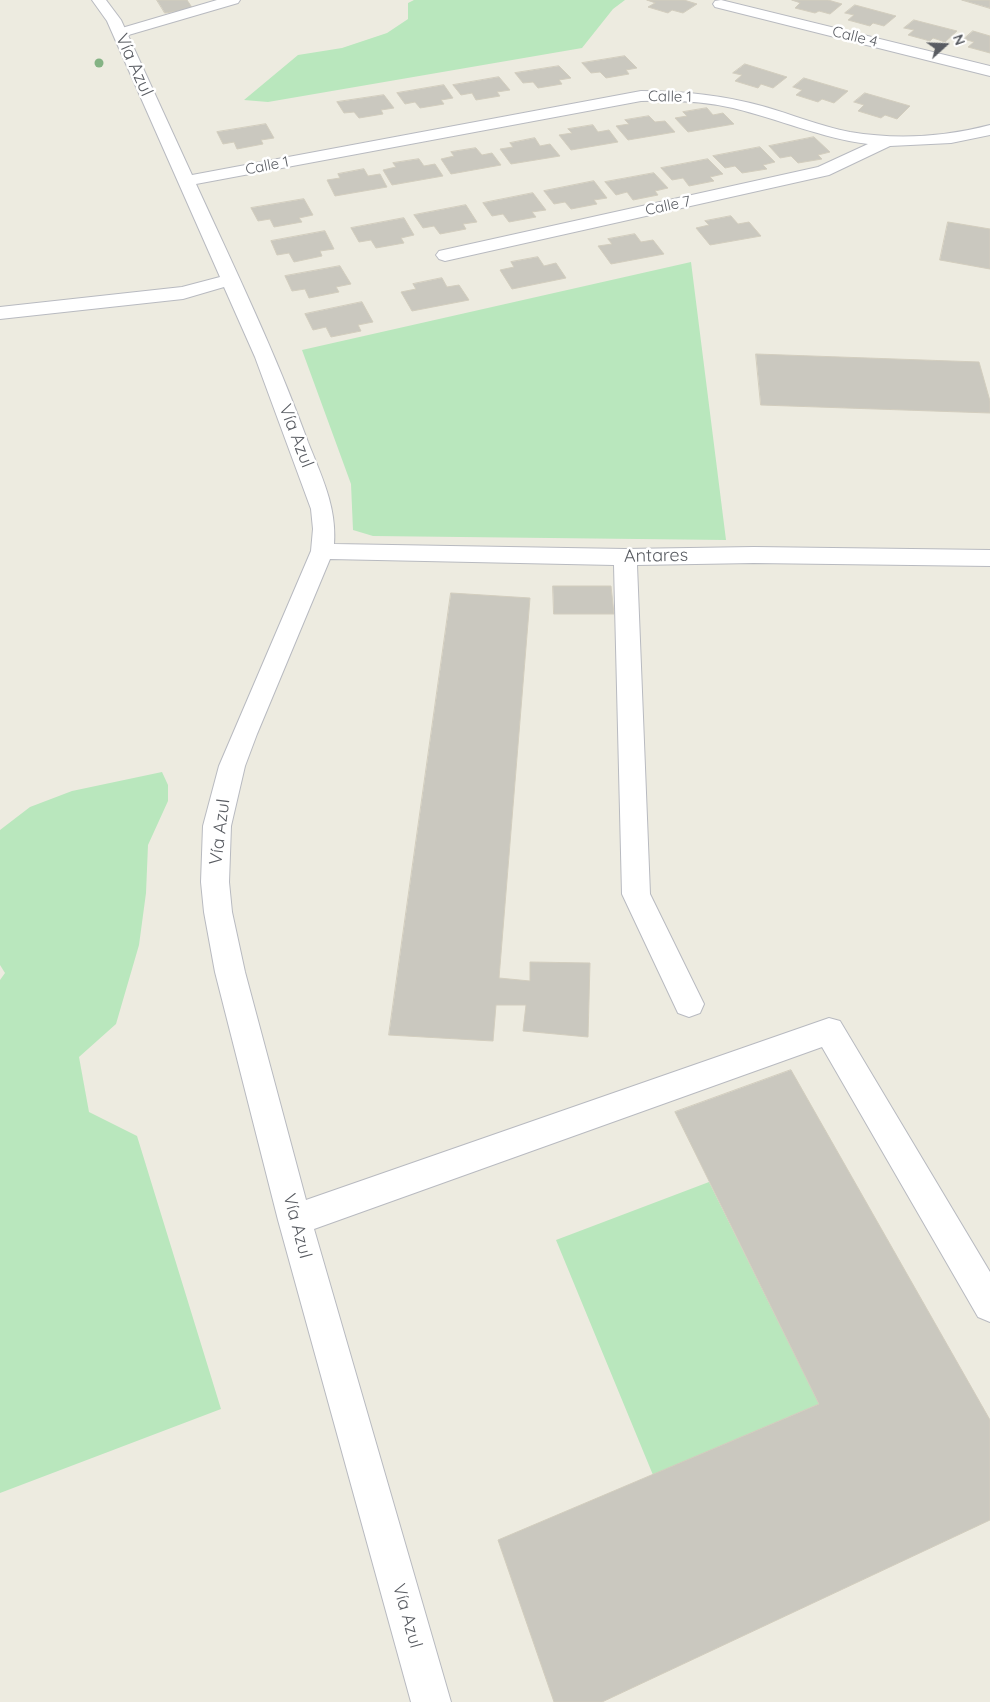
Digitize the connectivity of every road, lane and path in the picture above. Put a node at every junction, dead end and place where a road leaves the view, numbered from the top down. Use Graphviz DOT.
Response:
graph roads {
  1 [pos="98,0"];
  2 [pos="233,0"];
  3 [pos="720,4"];
  4 [pos="120,33"];
  5 [pos="990,71"];
  6 [pos="990,130"];
  7 [pos="886,142"];
  8 [pos="349,151"];
  9 [pos="300,176"];
  10 [pos="186,181"];
  11 [pos="445,255"];
  12 [pos="230,280"];
  13 [pos="0,313"];
  14 [pos="322,551"];
  15 [pos="625,557"];
  16 [pos="990,558"];
  17 [pos="690,1004"];
  18 [pos="295,1220"];
  19 [pos="990,1305"];
  20 [pos="431,1702"];
  1 -- 4 [label="street, Vía Azul"];
  2 -- 4 [label="street"];
  3 -- 5 [label="street, Calle 4"];
  4 -- 10 [label="street, Vía Azul"];
  6 -- 7 [label="street, Calle 1"];
  7 -- 8 [label="street, Calle 1"];
  7 -- 11 [label="street, Calle 7"];
  8 -- 9 [label="street, Calle 1"];
  8 -- 10 [label="street, Calle 1"];
  10 -- 12 [label="street, Vía Azul"];
  12 -- 13 [label="street"];
  12 -- 14 [label="street, Vía Azul"];
  14 -- 15 [label="street, Antares"];
  14 -- 18 [label="street, Vía Azul"];
  15 -- 16 [label="street, Antares"];
  15 -- 17 [label="street"];
  18 -- 19 [label="street"];
  18 -- 20 [label="street, Vía Azul"];
}
